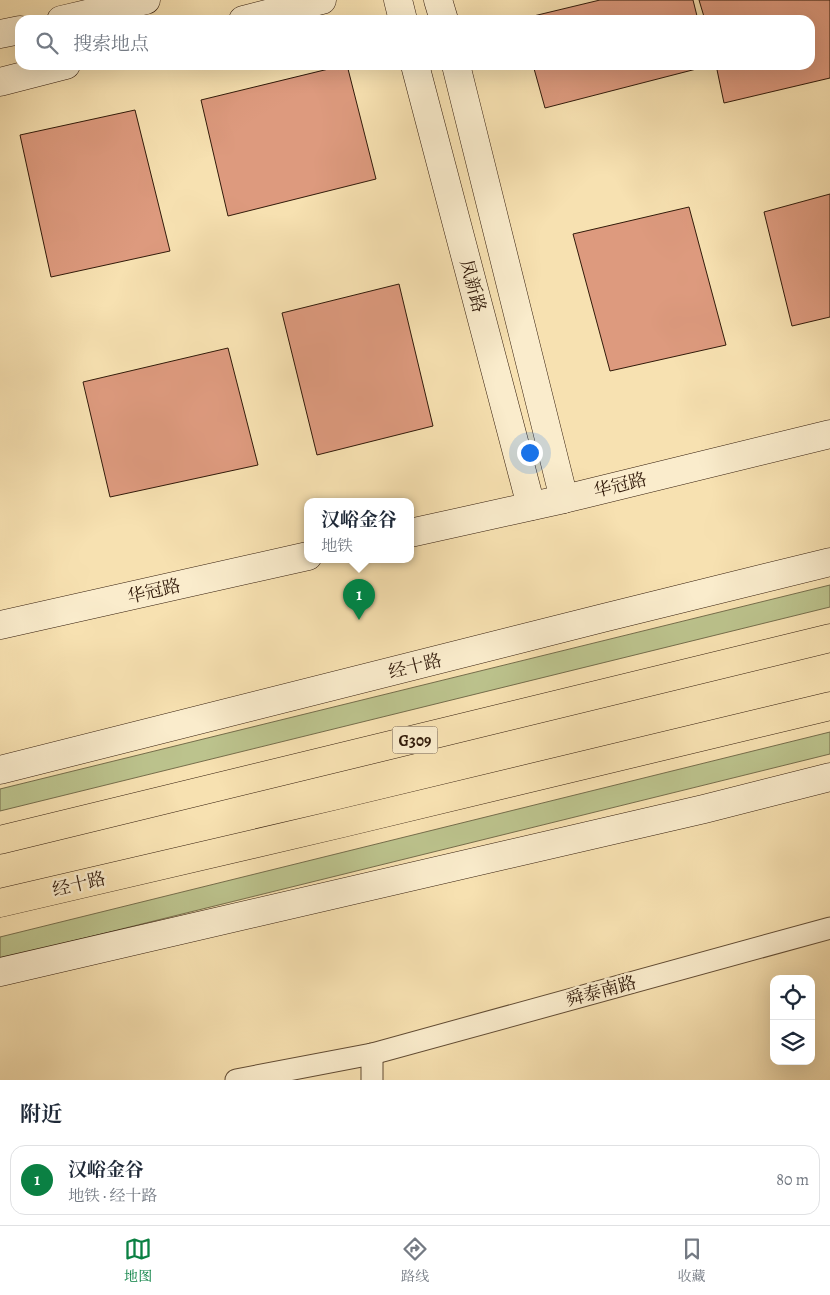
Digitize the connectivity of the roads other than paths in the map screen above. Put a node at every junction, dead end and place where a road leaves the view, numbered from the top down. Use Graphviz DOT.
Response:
graph roads {
  1 [pos="146,0"];
  2 [pos="322,0"];
  3 [pos="398,0"];
  4 [pos="438,0"];
  5 [pos="82,15"];
  6 [pos="263,15"];
  7 [pos="402,15"];
  8 [pos="442,15"];
  9 [pos="15,31"];
  10 [pos="0,34"];
  11 [pos="47,70"];
  12 [pos="416,70"];
  13 [pos="457,70"];
  14 [pos="0,82"];
  15 [pos="830,434"];
  16 [pos="564,499"];
  17 [pos="531,506"];
  18 [pos="414,532"];
  19 [pos="304,557"];
  20 [pos="830,562"];
  21 [pos="0,625"];
  22 [pos="830,638"];
  23 [pos="830,706"];
  24 [pos="0,770"];
  25 [pos="830,777"];
  26 [pos="0,840"];
  27 [pos="0,903"];
  28 [pos="830,928"];
  29 [pos="0,972"];
  30 [pos="372,1054"];
  31 [pos="236,1080"];
  32 [pos="372,1080"];
  1 -- 5 [label="street"];
  2 -- 6 [label="street"];
  3 -- 7 [label="street"];
  4 -- 8 [label="street"];
  9 -- 10 [label="street"];
  11 -- 14 [label="street"];
  12 -- 17 [label="street, 凤新路"];
  13 -- 16 [label="street, 凤新路"];
  15 -- 16 [label="street, 华冠路"];
  16 -- 17 [label="street, 华冠路"];
  17 -- 18 [label="street, 华冠路"];
  19 -- 21 [label="street, 华冠路"];
  20 -- 24 [label="street, 经十路"];
  22 -- 26 [label="highway, G309"];
  23 -- 27 [label="highway, 经十路"];
  25 -- 29 [label="street"];
  28 -- 30 [label="street, 舜泰南路"];
  30 -- 31 [label="street, 舜泰南路"];
  30 -- 32 [label="street"];
}
